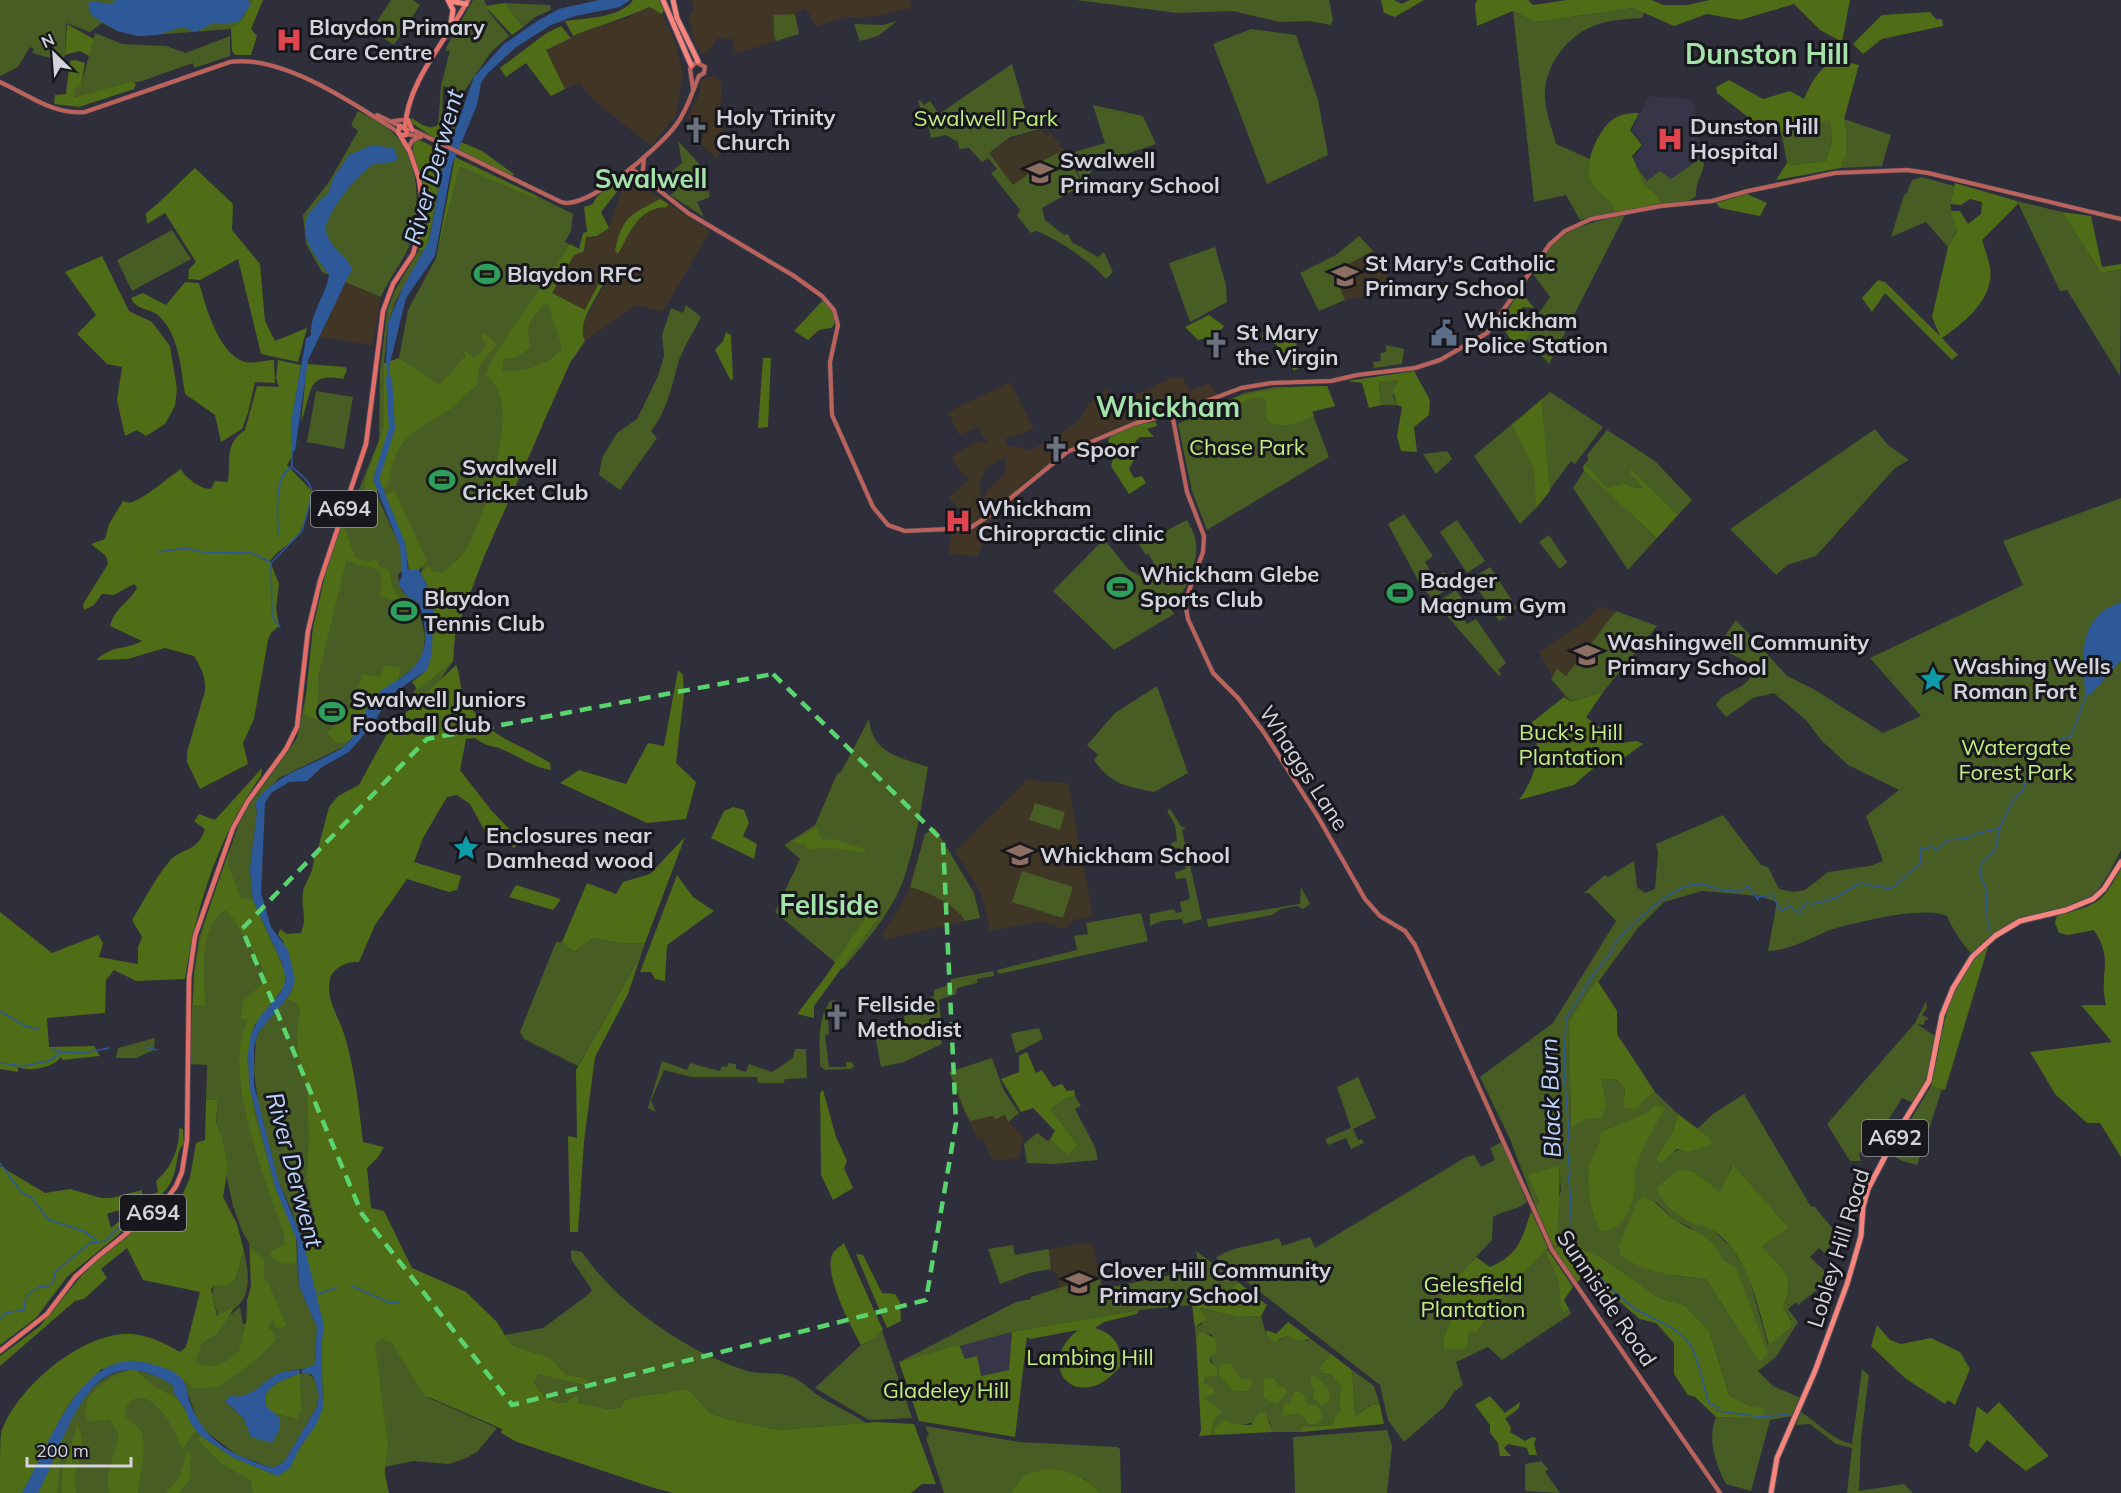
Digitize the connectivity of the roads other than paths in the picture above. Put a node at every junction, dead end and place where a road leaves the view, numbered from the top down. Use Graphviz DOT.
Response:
graph roads {
  1 [pos="448,0"];
  2 [pos="663,0"];
  3 [pos="673,0"];
  4 [pos="467,1"];
  5 [pos="448,35"];
  6 [pos="698,62"];
  7 [pos="691,65"];
  8 [pos="692,73"];
  9 [pos="699,75"];
  10 [pos="0,82"];
  11 [pos="693,89"];
  12 [pos="410,103"];
  13 [pos="373,115"];
  14 [pos="404,129"];
  15 [pos="422,137"];
  16 [pos="410,149"];
  17 [pos="644,158"];
  18 [pos="631,168"];
  19 [pos="619,176"];
  20 [pos="642,178"];
  21 [pos="646,182"];
  22 [pos="2121,219"];
  23 [pos="1172,414"];
  24 [pos="2121,862"];
  25 [pos="1416,945"];
  26 [pos="0,1351"];
  27 [pos="1720,1493"];
  28 [pos="1771,1493"];
  1 -- 4 [label="highway"];
  1 -- 5 [label="highway"];
  2 -- 7 [label="highway"];
  3 -- 6 [label="highway"];
  4 -- 5 [label="main road, A694"];
  5 -- 12 [label="main road, A694"];
  6 -- 7 [label="main road"];
  6 -- 9 [label="main road"];
  7 -- 8 [label="main road"];
  8 -- 9 [label="main road"];
  8 -- 11 [label="main road"];
  9 -- 11 [label="main road"];
  10 -- 13 [label="main road"];
  11 -- 17 [label="main road"];
  12 -- 14 [label="main road, A694"];
  12 -- 14 [label="main road, A694"];
  13 -- 14 [label="main road"];
  13 -- 14 [label="main road"];
  14 -- 15 [label="main road"];
  14 -- 16 [label="main road, A694"];
  15 -- 16 [label="main road"];
  15 -- 19 [label="main road"];
  16 -- 26 [label="main road, A694"];
  17 -- 18 [label="main road"];
  17 -- 20 [label="main road"];
  18 -- 19 [label="main road"];
  18 -- 20 [label="main road"];
  19 -- 21 [label="main road"];
  20 -- 21 [label="main road"];
  21 -- 23 [label="main road"];
  22 -- 23 [label="main road"];
  23 -- 25 [label="main road, Whaggs Lane"];
  24 -- 28 [label="highway, Lobley Hill Road / A692"];
  25 -- 27 [label="main road, Sunniside Road"];
}
